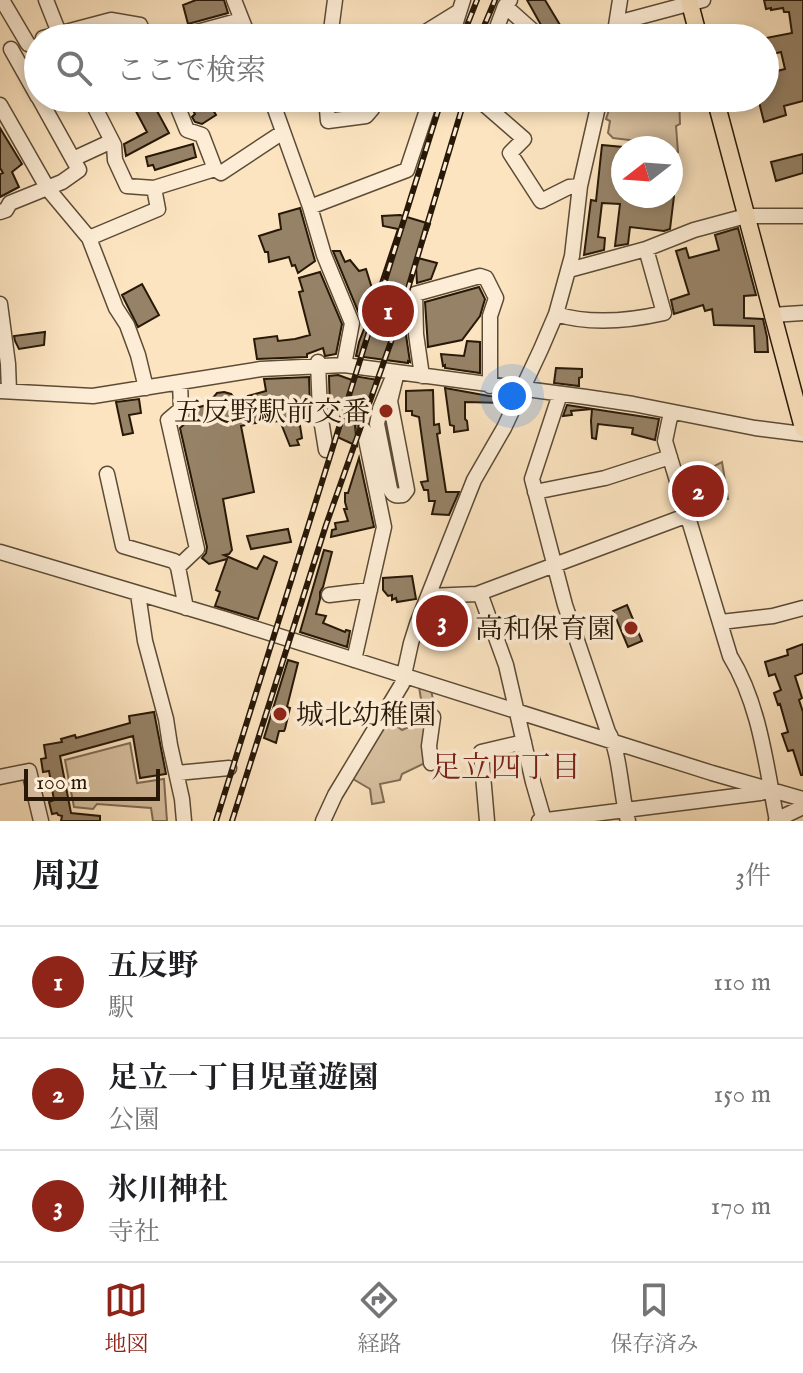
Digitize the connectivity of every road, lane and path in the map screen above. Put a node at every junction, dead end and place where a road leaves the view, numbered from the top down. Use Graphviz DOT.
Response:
graph roads {
  1 [pos="2,0"];
  2 [pos="46,0"];
  3 [pos="234,0"];
  4 [pos="335,0"];
  5 [pos="620,0"];
  6 [pos="694,1"];
  7 [pos="507,3"];
  8 [pos="461,6"];
  9 [pos="241,20"];
  10 [pos="55,24"];
  11 [pos="98,24"];
  12 [pos="134,24"];
  13 [pos="226,24"];
  14 [pos="243,24"];
  15 [pos="332,24"];
  16 [pos="436,24"];
  17 [pos="499,24"];
  18 [pos="527,24"];
  19 [pos="617,24"];
  20 [pos="632,24"];
  21 [pos="697,24"];
  22 [pos="24,27"];
  23 [pos="5,50"];
  24 [pos="24,77"];
  25 [pos="0,105"];
  26 [pos="46,112"];
  27 [pos="97,112"];
  28 [pos="180,112"];
  29 [pos="276,112"];
  30 [pos="327,112"];
  31 [pos="369,112"];
  32 [pos="426,112"];
  33 [pos="493,112"];
  34 [pos="597,112"];
  35 [pos="719,112"];
  36 [pos="283,132"];
  37 [pos="112,141"];
  38 [pos="73,159"];
  39 [pos="215,169"];
  40 [pos="580,186"];
  41 [pos="154,188"];
  42 [pos="48,189"];
  43 [pos="310,207"];
  44 [pos="0,212"];
  45 [pos="746,216"];
  46 [pos="803,216"];
  47 [pos="89,238"];
  48 [pos="646,249"];
  49 [pos="569,270"];
  50 [pos="0,305"];
  51 [pos="803,313"];
  52 [pos="556,314"];
  53 [pos="772,315"];
  54 [pos="319,364"];
  55 [pos="344,365"];
  56 [pos="395,372"];
  57 [pos="422,376"];
  58 [pos="180,382"];
  59 [pos="490,386"];
  60 [pos="146,388"];
  61 [pos="522,389"];
  62 [pos="4,391"];
  63 [pos="560,394"];
  64 [pos="675,413"];
  65 [pos="803,428"];
  66 [pos="364,430"];
  67 [pos="803,434"];
  68 [pos="326,450"];
  69 [pos="670,457"];
  70 [pos="107,474"];
  71 [pos="535,492"];
  72 [pos="688,515"];
  73 [pos="0,552"];
  74 [pos="555,566"];
  75 [pos="178,567"];
  76 [pos="370,590"];
  77 [pos="480,593"];
  78 [pos="138,594"];
  79 [pos="329,595"];
  80 [pos="429,596"];
  81 [pos="186,608"];
  82 [pos="803,608"];
  83 [pos="721,622"];
  84 [pos="354,660"];
  85 [pos="404,676"];
  86 [pos="517,712"];
  87 [pos="433,717"];
  88 [pos="614,741"];
  89 [pos="524,742"];
  90 [pos="431,763"];
  91 [pos="229,768"];
  92 [pos="177,773"];
  93 [pos="0,777"];
  94 [pos="770,790"];
  95 [pos="803,799"];
  96 [pos="803,807"];
  97 [pos="627,816"];
  98 [pos="777,820"];
  99 [pos="41,821"];
  100 [pos="184,821"];
  101 [pos="323,821"];
  102 [pos="487,821"];
  103 [pos="542,821"];
  1 -- 22 [label="street"];
  2 -- 10 [label="street"];
  3 -- 9 [label="street"];
  4 -- 15 [label="street"];
  5 -- 19 [label="street"];
  6 -- 20 [label="street"];
  6 -- 21 [label="main road"];
  7 -- 17 [label="street"];
  7 -- 18 [label="street"];
  8 -- 16 [label="street"];
  9 -- 13 [label="street"];
  9 -- 14 [label="street"];
  11 -- 12 [label="street"];
  23 -- 24 [label="street"];
  25 -- 42 [label="street"];
  26 -- 38 [label="street"];
  27 -- 37 [label="street"];
  28 -- 39 [label="street"];
  29 -- 36 [label="street"];
  30 -- 31 [label="street"];
  32 -- 43 [label="street"];
  33 -- 40 [label="street"];
  34 -- 40 [label="street"];
  35 -- 45 [label="main road"];
  36 -- 39 [label="street"];
  36 -- 43 [label="street"];
  37 -- 38 [label="street"];
  37 -- 41 [label="street"];
  38 -- 42 [label="street"];
  39 -- 41 [label="street"];
  40 -- 49 [label="street"];
  41 -- 47 [label="street"];
  42 -- 44 [label="street"];
  42 -- 47 [label="street"];
  43 -- 55 [label="street"];
  45 -- 46 [label="street"];
  45 -- 48 [label="street"];
  45 -- 53 [label="main road"];
  47 -- 60 [label="street"];
  48 -- 49 [label="street"];
  48 -- 52 [label="street"];
  49 -- 52 [label="street"];
  50 -- 62 [label="street"];
  51 -- 53 [label="street"];
  52 -- 61 [label="street"];
  53 -- 65 [label="main road"];
  54 -- 55 [label="street"];
  54 -- 58 [label="street"];
  54 -- 68 [label="street"];
  55 -- 56 [label="street"];
  56 -- 56 [label="street"];
  56 -- 57 [label="street"];
  57 -- 59 [label="street"];
  57 -- 59 [label="street"];
  58 -- 60 [label="street"];
  58 -- 75 [label="street"];
  59 -- 61 [label="street"];
  60 -- 62 [label="street"];
  61 -- 63 [label="street"];
  61 -- 80 [label="street"];
  63 -- 64 [label="street"];
  63 -- 71 [label="street"];
  64 -- 67 [label="street"];
  64 -- 69 [label="street"];
  66 -- 76 [label="street"];
  69 -- 71 [label="street"];
  69 -- 72 [label="street"];
  70 -- 75 [label="street"];
  71 -- 74 [label="street"];
  72 -- 74 [label="street"];
  72 -- 83 [label="street"];
  73 -- 78 [label="street"];
  74 -- 77 [label="street"];
  74 -- 88 [label="street"];
  75 -- 81 [label="street"];
  76 -- 79 [label="street"];
  76 -- 84 [label="street"];
  77 -- 80 [label="street"];
  77 -- 86 [label="street"];
  78 -- 81 [label="street"];
  78 -- 92 [label="street"];
  80 -- 85 [label="street"];
  81 -- 84 [label="street"];
  82 -- 83 [label="street"];
  83 -- 94 [label="street"];
  84 -- 85 [label="street"];
  85 -- 86 [label="street"];
  85 -- 101 [label="street"];
  86 -- 88 [label="street"];
  86 -- 89 [label="street"];
  87 -- 90 [label="street"];
  88 -- 94 [label="street"];
  88 -- 97 [label="street"];
  89 -- 102 [label="street"];
  89 -- 103 [label="street"];
  91 -- 92 [label="street"];
  92 -- 100 [label="street"];
  93 -- 99 [label="street"];
  94 -- 95 [label="street"];
  94 -- 97 [label="street"];
  94 -- 98 [label="street"];
  96 -- 98 [label="street"];
  97 -- 103 [label="street"];
}
